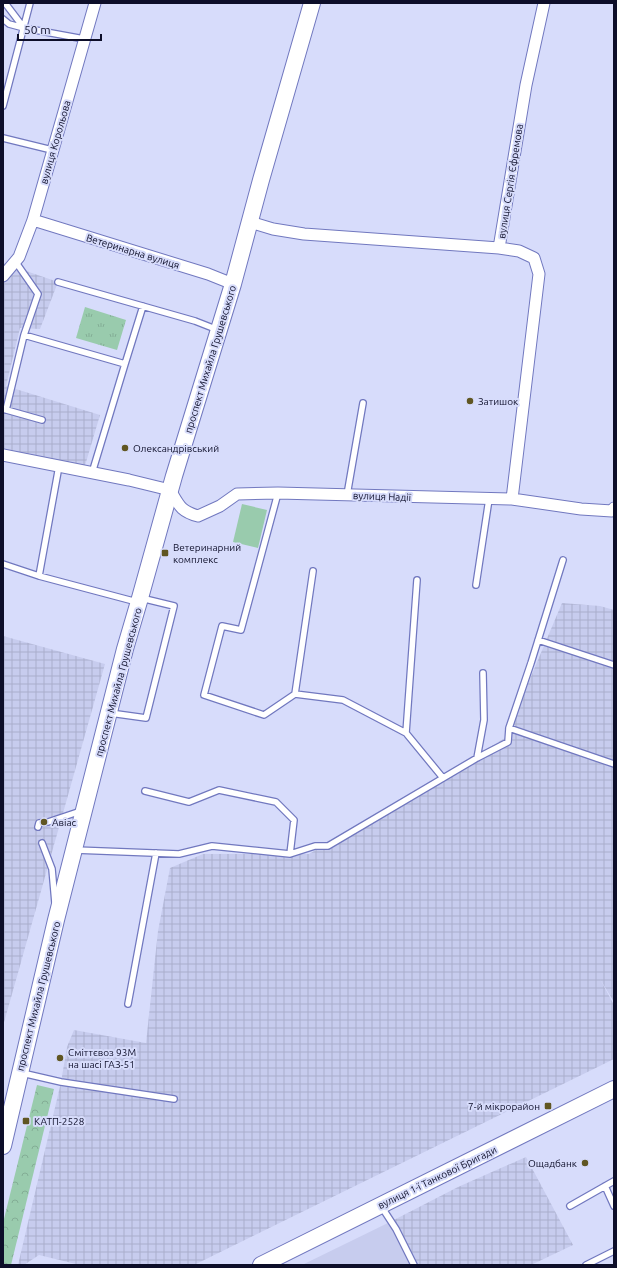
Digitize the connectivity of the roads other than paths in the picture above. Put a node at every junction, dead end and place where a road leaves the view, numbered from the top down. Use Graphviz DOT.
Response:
graph roads {
  1 [pos="5,3"];
  2 [pos="30,3"];
  3 [pos="95,3"];
  4 [pos="312,3"];
  5 [pos="544,3"];
  6 [pos="3,19"];
  7 [pos="24,28"];
  8 [pos="84,39"];
  9 [pos="3,106"];
  10 [pos="3,138"];
  11 [pos="52,150"];
  12 [pos="33,220"];
  13 [pos="250,222"];
  14 [pos="499,248"];
  15 [pos="15,261"];
  16 [pos="3,276"];
  17 [pos="58,282"];
  18 [pos="233,284"];
  19 [pos="143,306"];
  20 [pos="219,330"];
  21 [pos="24,335"];
  22 [pos="125,364"];
  23 [pos="363,403"];
  24 [pos="4,409"];
  25 [pos="42,420"];
  26 [pos="3,455"];
  27 [pos="59,466"];
  28 [pos="92,473"];
  29 [pos="170,490"];
  30 [pos="278,493"];
  31 [pos="347,495"];
  32 [pos="489,499"];
  33 [pos="512,499"];
  34 [pos="613,510"];
  35 [pos="563,560"];
  36 [pos="3,564"];
  37 [pos="313,571"];
  38 [pos="39,576"];
  39 [pos="417,580"];
  40 [pos="476,585"];
  41 [pos="140,600"];
  42 [pos="538,640"];
  43 [pos="614,665"];
  44 [pos="483,673"];
  45 [pos="296,694"];
  46 [pos="108,712"];
  47 [pos="509,728"];
  48 [pos="406,733"];
  49 [pos="477,758"];
  50 [pos="614,764"];
  51 [pos="443,778"];
  52 [pos="145,791"];
  53 [pos="85,810"];
  54 [pos="38,827"];
  55 [pos="42,844"];
  56 [pos="75,850"];
  57 [pos="156,853"];
  58 [pos="290,854"];
  59 [pos="56,920"];
  60 [pos="128,1004"];
  61 [pos="20,1072"];
  62 [pos="614,1089"];
  63 [pos="174,1099"];
  64 [pos="3,1146"];
  65 [pos="614,1181"];
  66 [pos="605,1186"];
  67 [pos="380,1205"];
  68 [pos="570,1206"];
  69 [pos="614,1206"];
  70 [pos="614,1251"];
  71 [pos="261,1265"];
  72 [pos="414,1265"];
  73 [pos="586,1265"];
  1 -- 7 [label="lane"];
  2 -- 7 [label="lane"];
  3 -- 8 [label="street, вулиця Корольова"];
  4 -- 13 [label="street, проспект Михайла Грушевського"];
  5 -- 14 [label="street, вулиця Сергія Єфремова"];
  6 -- 7 [label="lane"];
  7 -- 8 [label="lane"];
  7 -- 9 [label="lane"];
  8 -- 11 [label="street, вулиця Корольова"];
  10 -- 11 [label="lane"];
  11 -- 12 [label="street, вулиця Корольова"];
  12 -- 15 [label="street, вулиця Корольова"];
  12 -- 18 [label="street, Ветеринарна вулиця"];
  13 -- 14 [label="street"];
  13 -- 18 [label="street, проспект Михайла Грушевського"];
  14 -- 33 [label="street, вулиця Сергія Єфремова"];
  15 -- 16 [label="street, вулиця Корольова"];
  15 -- 21 [label="lane"];
  17 -- 19 [label="lane"];
  18 -- 20 [label="street, проспект Михайла Грушевського"];
  19 -- 20 [label="lane"];
  19 -- 22 [label="lane"];
  20 -- 29 [label="street, проспект Михайла Грушевського"];
  21 -- 22 [label="lane"];
  21 -- 24 [label="lane"];
  22 -- 28 [label="lane"];
  23 -- 31 [label="lane"];
  24 -- 25 [label="lane"];
  26 -- 27 [label="street"];
  27 -- 28 [label="street"];
  27 -- 38 [label="lane"];
  28 -- 29 [label="street"];
  29 -- 30 [label="street, вулиця Надії"];
  29 -- 41 [label="street, проспект Михайла Грушевського"];
  30 -- 31 [label="street, вулиця Надії"];
  30 -- 45 [label="lane"];
  31 -- 32 [label="street, вулиця Надії"];
  32 -- 33 [label="street, вулиця Надії"];
  32 -- 40 [label="lane"];
  33 -- 34 [label="street, вулиця Надії"];
  35 -- 42 [label="lane"];
  36 -- 38 [label="lane"];
  37 -- 45 [label="lane"];
  38 -- 41 [label="lane"];
  39 -- 48 [label="lane"];
  41 -- 46 [label="street, проспект Михайла Грушевського"];
  41 -- 46 [label="lane"];
  42 -- 43 [label="lane"];
  42 -- 47 [label="lane"];
  44 -- 49 [label="lane"];
  45 -- 48 [label="lane"];
  46 -- 53 [label="street, проспект Михайла Грушевського"];
  47 -- 49 [label="lane"];
  47 -- 50 [label="lane"];
  48 -- 51 [label="lane"];
  49 -- 51 [label="lane"];
  51 -- 58 [label="lane"];
  52 -- 58 [label="lane"];
  53 -- 54 [label="lane"];
  53 -- 56 [label="street, проспект Михайла Грушевського"];
  55 -- 59 [label="lane"];
  56 -- 57 [label="lane"];
  56 -- 59 [label="street, проспект Михайла Грушевського"];
  57 -- 58 [label="lane"];
  57 -- 60 [label="lane"];
  59 -- 61 [label="street, проспект Михайла Грушевського"];
  61 -- 63 [label="lane"];
  61 -- 64 [label="street, проспект Михайла Грушевського"];
  62 -- 67 [label="street, вулиця 1-ї Танкової Бригади"];
  65 -- 66 [label="lane"];
  66 -- 68 [label="lane"];
  66 -- 69 [label="lane"];
  67 -- 71 [label="street, вулиця 1-ї Танкової Бригади"];
  67 -- 72 [label="lane"];
  70 -- 73 [label="lane"];
}
